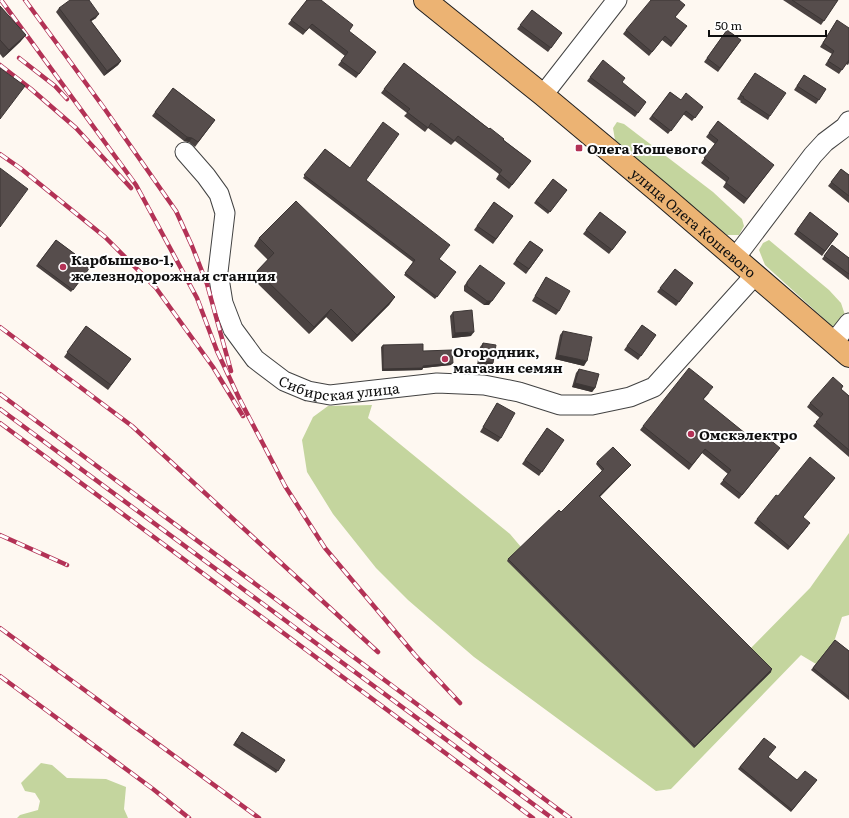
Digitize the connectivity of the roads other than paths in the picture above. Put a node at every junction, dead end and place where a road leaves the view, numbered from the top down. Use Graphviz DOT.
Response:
graph roads {
  1 [pos="425,0"];
  2 [pos="616,0"];
  3 [pos="543,95"];
  4 [pos="849,121"];
  5 [pos="186,152"];
  6 [pos="735,258"];
  7 [pos="755,275"];
  8 [pos="849,323"];
  9 [pos="842,349"];
  1 -- 3 [label="main road, улица Олега Кошевого"];
  2 -- 3 [label="street"];
  3 -- 6 [label="main road, улица Олега Кошевого"];
  4 -- 6 [label="street"];
  5 -- 7 [label="street, Сибирская улица"];
  6 -- 7 [label="main road, улица Олега Кошевого"];
  7 -- 9 [label="main road, улица Олега Кошевого"];
  8 -- 9 [label="street"];
}
